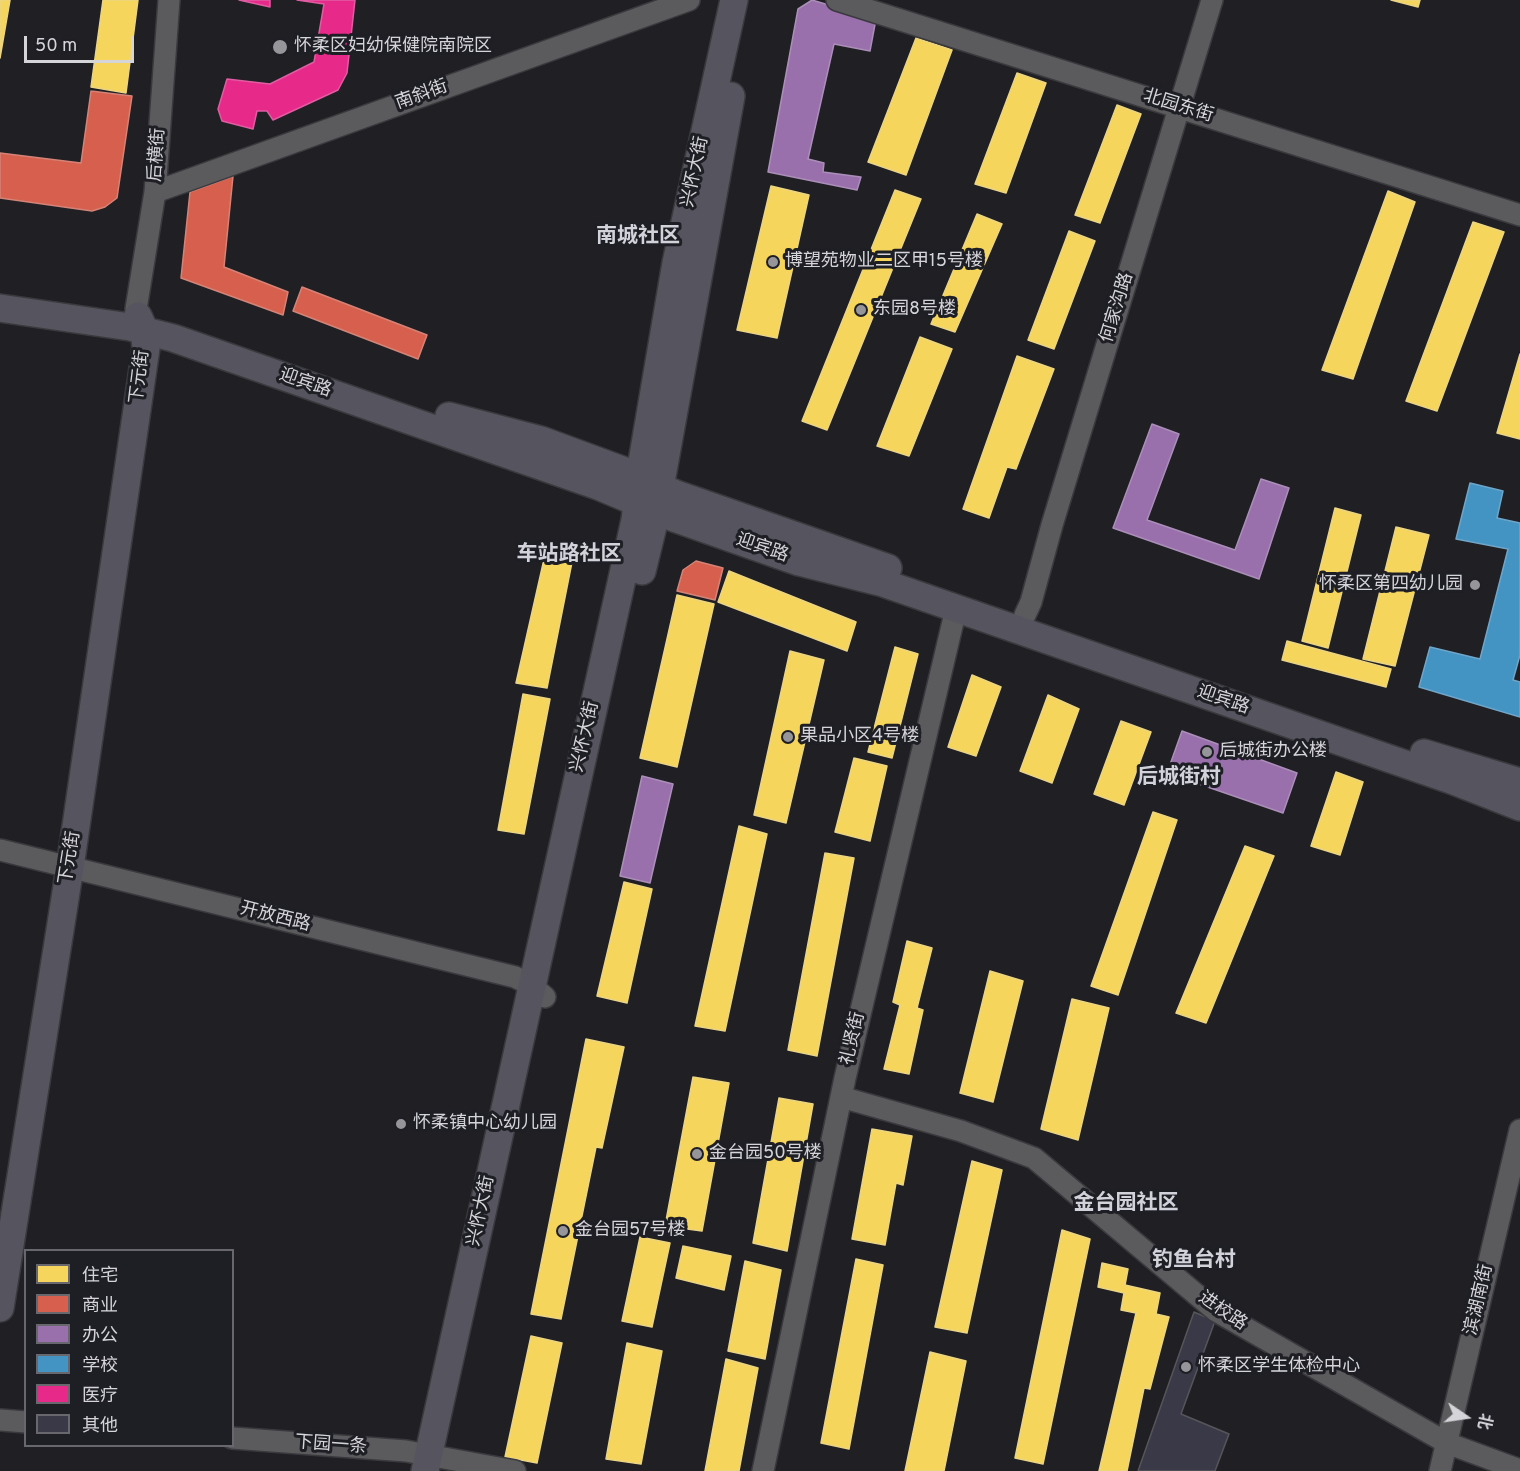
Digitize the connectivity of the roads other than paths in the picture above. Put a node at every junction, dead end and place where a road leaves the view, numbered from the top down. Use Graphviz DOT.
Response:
graph roads {
  1 [pos="169,0"];
  2 [pos="689,0"];
  3 [pos="734,0"];
  4 [pos="748,0"];
  5 [pos="837,0"];
  6 [pos="1212,0"];
  7 [pos="1180,108"];
  8 [pos="155,192"];
  9 [pos="1520,215"];
  10 [pos="0,292"];
  11 [pos="0,308"];
  12 [pos="137,322"];
  13 [pos="648,494"];
  14 [pos="956,609"];
  15 [pos="1024,615"];
  16 [pos="1520,782"];
  17 [pos="1520,807"];
  18 [pos="0,850"];
  19 [pos="62,865"];
  20 [pos="538,991"];
  21 [pos="841,1097"];
  22 [pos="1520,1130"];
  23 [pos="0,1206"];
  24 [pos="0,1308"];
  25 [pos="0,1420"];
  26 [pos="24,1422"];
  27 [pos="234,1438"];
  28 [pos="1447,1443"];
  29 [pos="435,1464"];
  30 [pos="1520,1470"];
  31 [pos="515,1471"];
  32 [pos="763,1471"];
  33 [pos="1440,1471"];
  1 -- 8 [label="street, 后横街"];
  2 -- 8 [label="street, 南斜街"];
  3 -- 13 [label="main road, 兴怀大街"];
  4 -- 13 [label="main road, 兴怀大街"];
  5 -- 7 [label="street, 北园东街"];
  6 -- 7 [label="street, 何家沟路"];
  7 -- 9 [label="street, 北园东街"];
  7 -- 15 [label="street, 何家沟路"];
  8 -- 12 [label="street, 后横街"];
  10 -- 12 [label="main road, 迎宾路"];
  11 -- 12 [label="main road, 迎宾路"];
  12 -- 13 [label="main road, 迎宾路"];
  12 -- 19 [label="main road, 下元街"];
  13 -- 14 [label="main road, 迎宾路"];
  13 -- 15 [label="main road, 迎宾路"];
  13 -- 20 [label="main road, 兴怀大街"];
  14 -- 17 [label="main road, 迎宾路"];
  14 -- 21 [label="street, 礼贤街"];
  15 -- 16 [label="main road, 迎宾路"];
  18 -- 19 [label="street, 开放西路"];
  19 -- 20 [label="street, 开放西路"];
  19 -- 23 [label="main road, 下元街"];
  19 -- 24 [label="main road, 下元街"];
  20 -- 29 [label="main road, 兴怀大街"];
  21 -- 28 [label="street, 进校路"];
  21 -- 32 [label="street, 礼贤街"];
  22 -- 28 [label="street, 滨湖南街"];
  25 -- 26 [label="street"];
  27 -- 29 [label="street, 下园一条"];
  28 -- 30 [label="street, 进校路"];
  28 -- 33 [label="street, 滨湖南街"];
  29 -- 31 [label="street, 下园一条"];
}
